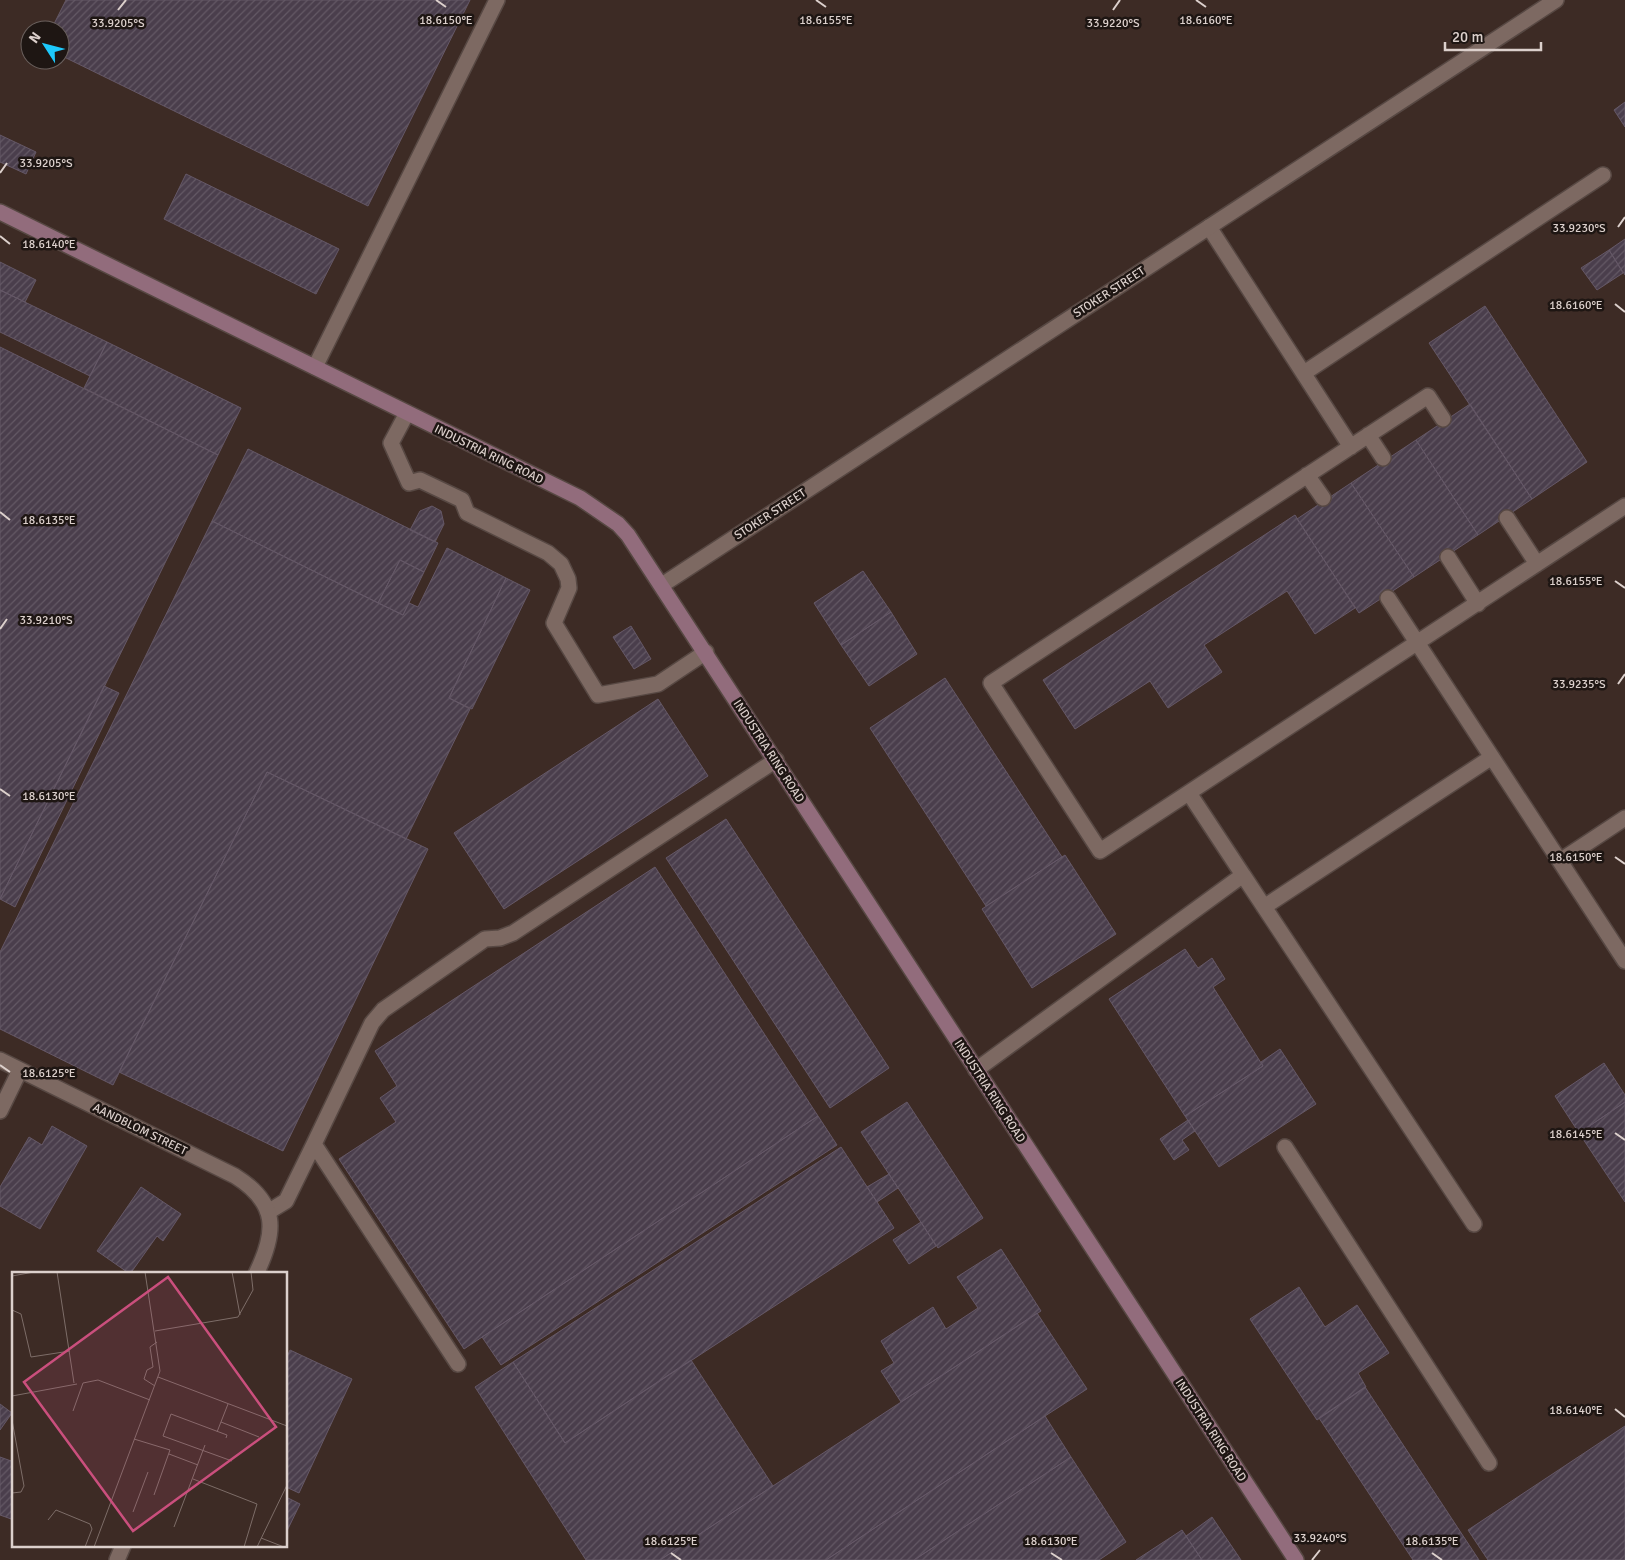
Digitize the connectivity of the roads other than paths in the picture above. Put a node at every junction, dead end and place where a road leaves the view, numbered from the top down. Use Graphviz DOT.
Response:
graph roads {
  1 [pos="497,0"];
  2 [pos="1556,0"];
  3 [pos="1603,175"];
  4 [pos="0,212"];
  5 [pos="1209,227"];
  6 [pos="315,367"];
  7 [pos="1304,373"];
  8 [pos="406,413"];
  9 [pos="1443,419"];
  10 [pos="1368,435"];
  11 [pos="1351,447"];
  12 [pos="1383,458"];
  13 [pos="1307,475"];
  14 [pos="1323,498"];
  15 [pos="1625,506"];
  16 [pos="1507,518"];
  17 [pos="1448,557"];
  18 [pos="1537,564"];
  19 [pos="662,585"];
  20 [pos="1388,598"];
  21 [pos="1478,604"];
  22 [pos="1418,643"];
  23 [pos="706,652"];
  24 [pos="1492,757"];
  25 [pos="776,760"];
  26 [pos="1190,793"];
  27 [pos="1625,818"];
  28 [pos="1560,861"];
  29 [pos="1243,875"];
  30 [pos="1264,907"];
  31 [pos="1625,961"];
  32 [pos="0,1060"];
  33 [pos="20,1070"];
  34 [pos="976,1070"];
  35 [pos="0,1112"];
  36 [pos="314,1144"];
  37 [pos="1284,1147"];
  38 [pos="268,1212"];
  39 [pos="1474,1224"];
  40 [pos="257,1272"];
  41 [pos="458,1364"];
  42 [pos="1489,1463"];
  43 [pos="122,1548"];
  44 [pos="116,1560"];
  45 [pos="1296,1560"];
  1 -- 6 [label="street"];
  2 -- 5 [label="street, STOKER STREET"];
  3 -- 7 [label="street"];
  4 -- 6 [label="street, INDUSTRIA RING ROAD"];
  5 -- 7 [label="street"];
  5 -- 19 [label="street, STOKER STREET"];
  6 -- 8 [label="street, INDUSTRIA RING ROAD"];
  7 -- 11 [label="street"];
  8 -- 19 [label="street, INDUSTRIA RING ROAD"];
  8 -- 23 [label="street"];
  9 -- 10 [label="street"];
  10 -- 11 [label="street"];
  10 -- 12 [label="street"];
  11 -- 13 [label="street"];
  13 -- 14 [label="street"];
  13 -- 26 [label="street"];
  15 -- 18 [label="street"];
  16 -- 18 [label="street"];
  17 -- 21 [label="street"];
  18 -- 21 [label="street"];
  19 -- 23 [label="street, INDUSTRIA RING ROAD"];
  20 -- 22 [label="street"];
  21 -- 22 [label="street"];
  22 -- 24 [label="street"];
  22 -- 26 [label="street"];
  23 -- 25 [label="street, INDUSTRIA RING ROAD"];
  24 -- 28 [label="street"];
  24 -- 30 [label="street"];
  25 -- 34 [label="street, INDUSTRIA RING ROAD"];
  25 -- 36 [label="street"];
  26 -- 29 [label="street"];
  27 -- 28 [label="street"];
  28 -- 31 [label="street"];
  29 -- 30 [label="street"];
  29 -- 34 [label="street"];
  30 -- 39 [label="street"];
  32 -- 33 [label="street, AANDBLOM STREET"];
  33 -- 35 [label="street"];
  33 -- 38 [label="street, AANDBLOM STREET"];
  34 -- 45 [label="street, INDUSTRIA RING ROAD"];
  36 -- 38 [label="street"];
  36 -- 41 [label="street"];
  37 -- 42 [label="street"];
  38 -- 40 [label="street"];
  43 -- 44 [label="street"];
}
